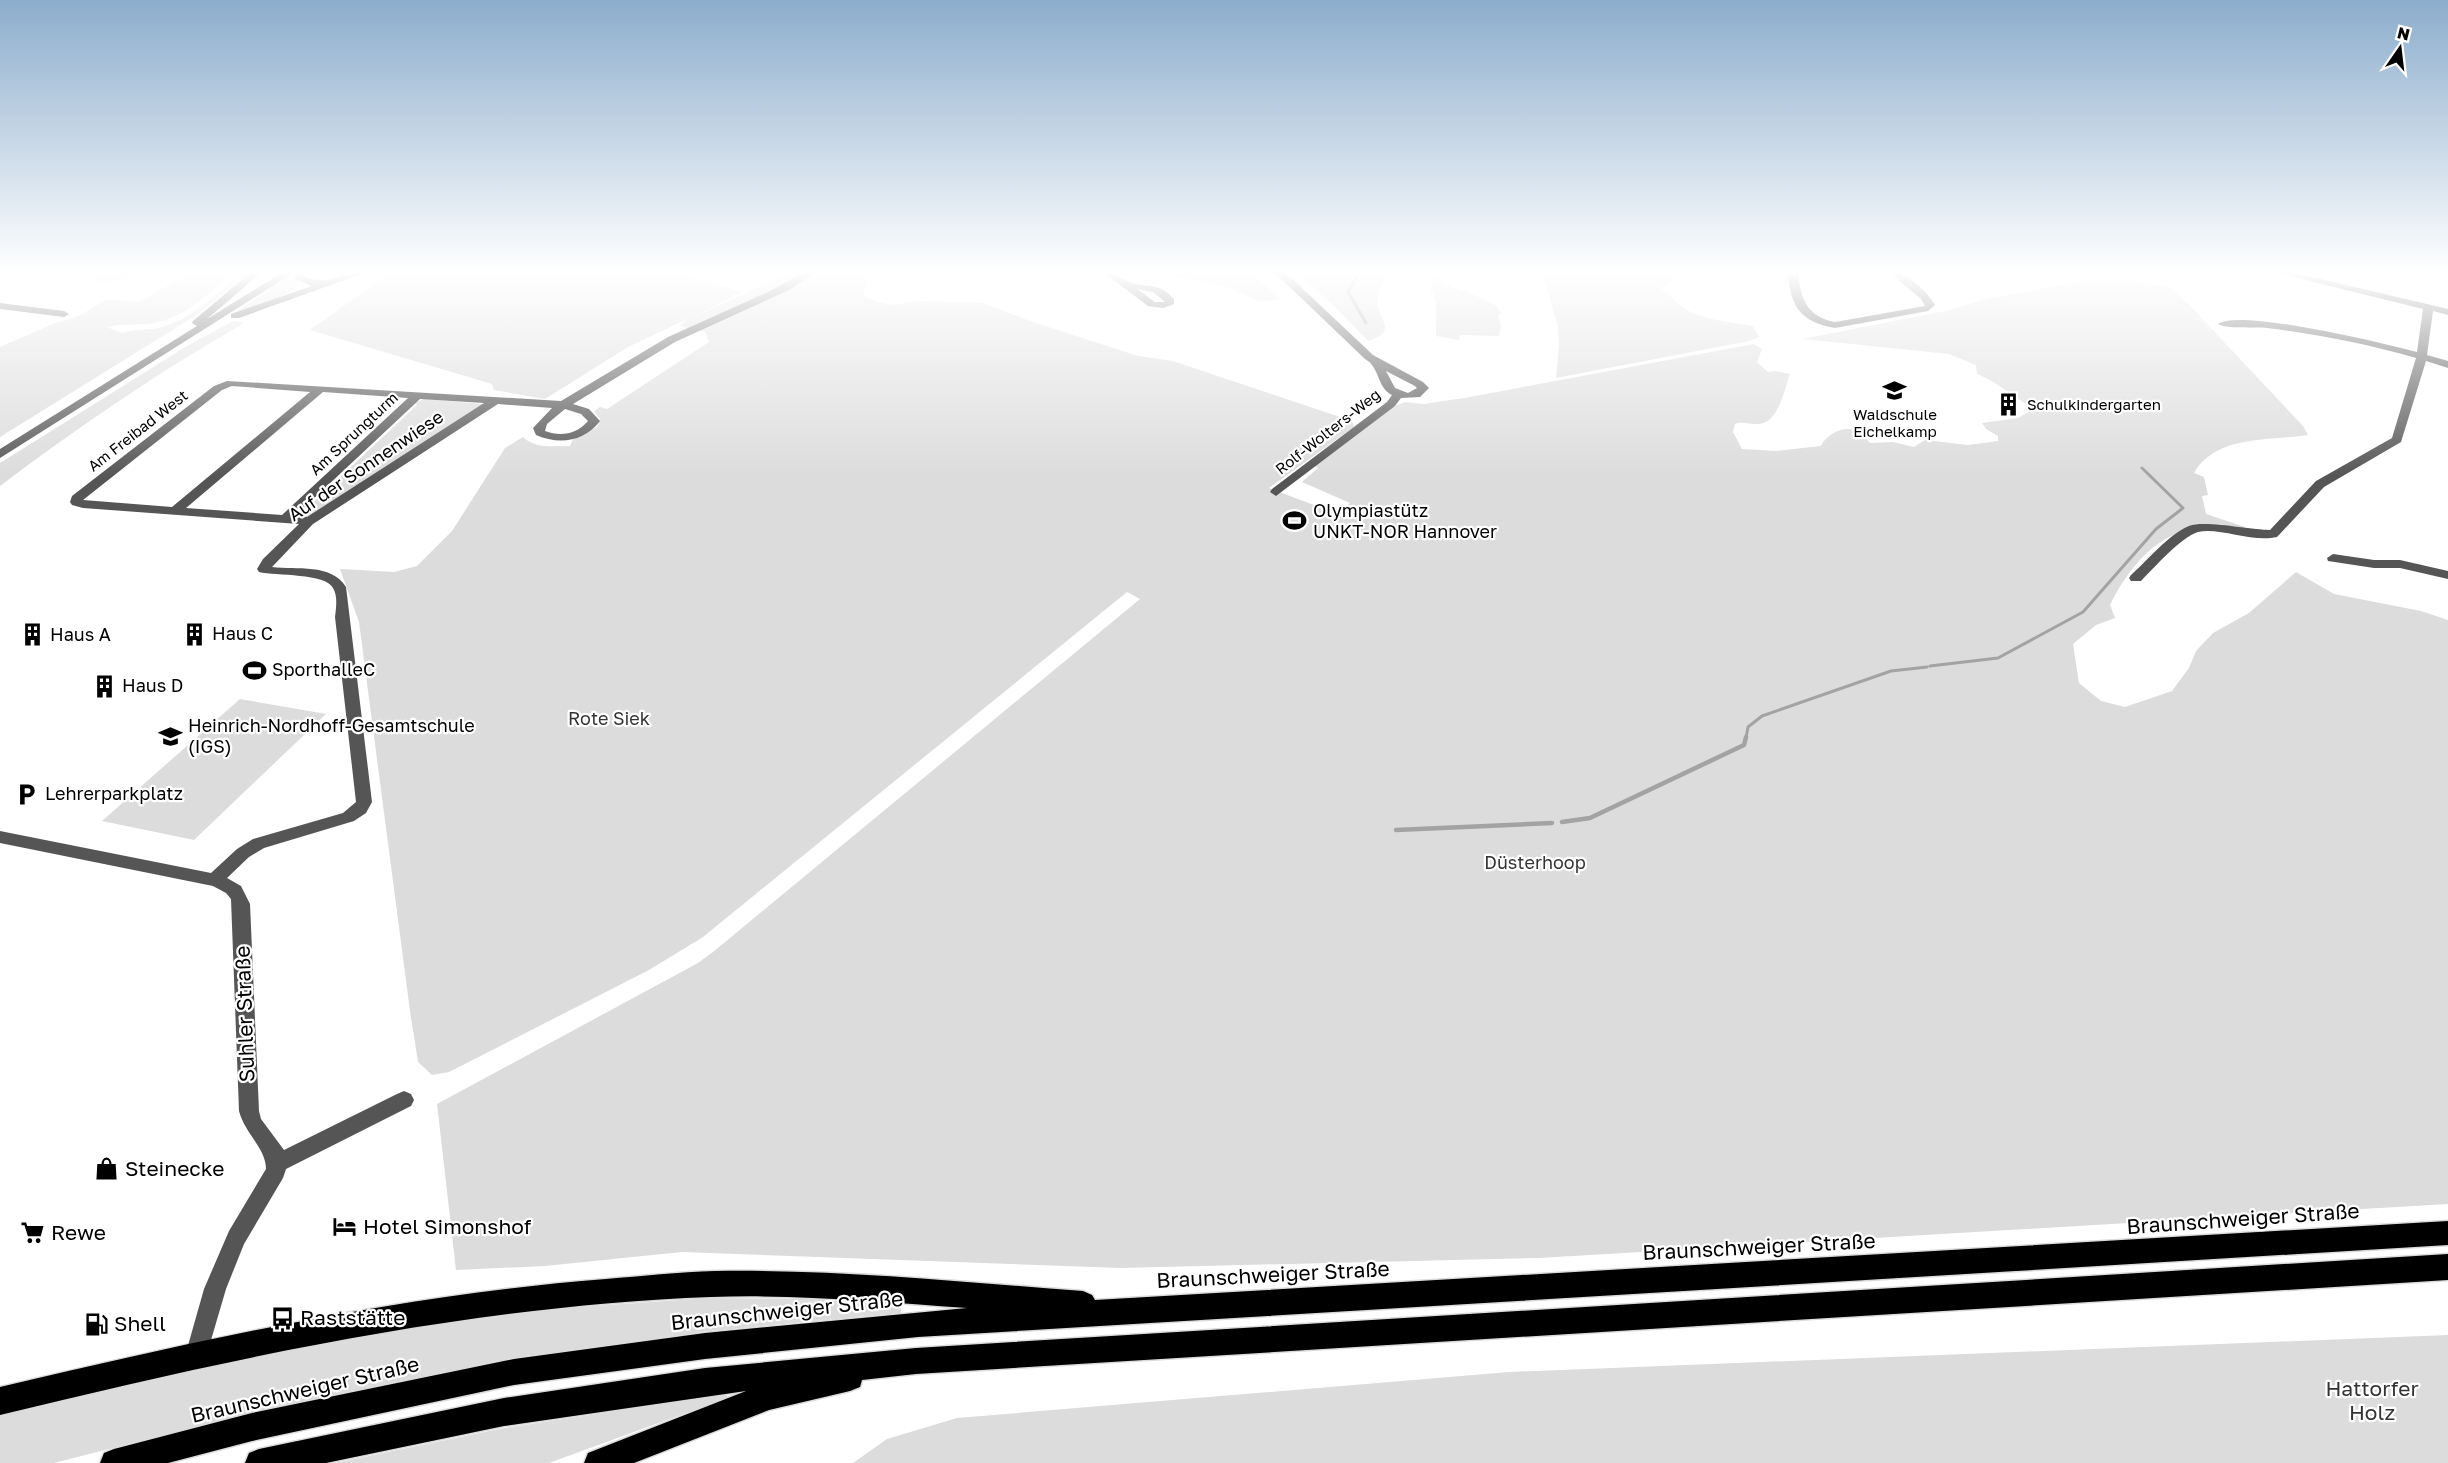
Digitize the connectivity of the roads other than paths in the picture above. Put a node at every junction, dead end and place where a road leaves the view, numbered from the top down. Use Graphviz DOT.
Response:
graph roads {
  1 [pos="168,340"];
  2 [pos="184,340"];
  3 [pos="186,340"];
  4 [pos="670,340"];
  5 [pos="1353,340"];
  6 [pos="2344,340"];
  7 [pos="2424,340"];
  8 [pos="178,344"];
  9 [pos="2422,356"];
  10 [pos="1377,362"];
  11 [pos="2448,365"];
  12 [pos="320,389"];
  13 [pos="418,395"];
  14 [pos="1398,395"];
  15 [pos="495,400"];
  16 [pos="0,443"];
  17 [pos="0,454"];
  18 [pos="1276,492"];
  19 [pos="175,511"];
  20 [pos="284,520"];
  21 [pos="309,521"];
  22 [pos="2333,558"];
  23 [pos="2448,575"];
  24 [pos="2136,578"];
  25 [pos="0,837"];
  26 [pos="214,880"];
  27 [pos="404,1100"];
  28 [pos="277,1163"];
  29 [pos="2448,1233"];
  30 [pos="2448,1267"];
  31 [pos="1150,1309"];
  32 [pos="196,1356"];
  33 [pos="916,1361"];
  34 [pos="0,1401"];
  35 [pos="114,1463"];
  36 [pos="259,1463"];
  37 [pos="598,1463"];
  1 -- 16 [label="street"];
  2 -- 8 [label="street"];
  3 -- 8 [label="street"];
  4 -- 15 [label="street, Am Freibad West"];
  5 -- 10 [label="street"];
  6 -- 9 [label="street"];
  7 -- 9 [label="street"];
  8 -- 17 [label="street"];
  9 -- 11 [label="street"];
  9 -- 24 [label="street"];
  10 -- 14 [label="street"];
  10 -- 14 [label="street"];
  12 -- 13 [label="street, Am Freibad West"];
  12 -- 19 [label="street"];
  12 -- 19 [label="street, Am Freibad West"];
  13 -- 15 [label="street, Am Freibad West"];
  13 -- 20 [label="street, Am Sprungturm"];
  14 -- 18 [label="street, Rolf-Wolters-Weg"];
  15 -- 21 [label="street, Auf der Sonnenwiese"];
  19 -- 20 [label="street, Am Freibad West"];
  20 -- 21 [label="street, Am Freibad West"];
  21 -- 26 [label="street, Auf der Sonnenwiese"];
  22 -- 23 [label="street"];
  25 -- 26 [label="street, Suhler Straße"];
  26 -- 28 [label="street, Suhler Straße"];
  27 -- 28 [label="street"];
  28 -- 32 [label="street"];
  29 -- 31 [label="highway, Braunschweiger Straße"];
  30 -- 33 [label="highway"];
  31 -- 32 [label="highway"];
  31 -- 35 [label="highway, Braunschweiger Straße"];
  32 -- 34 [label="highway"];
  33 -- 36 [label="highway"];
  33 -- 37 [label="highway"];
}
